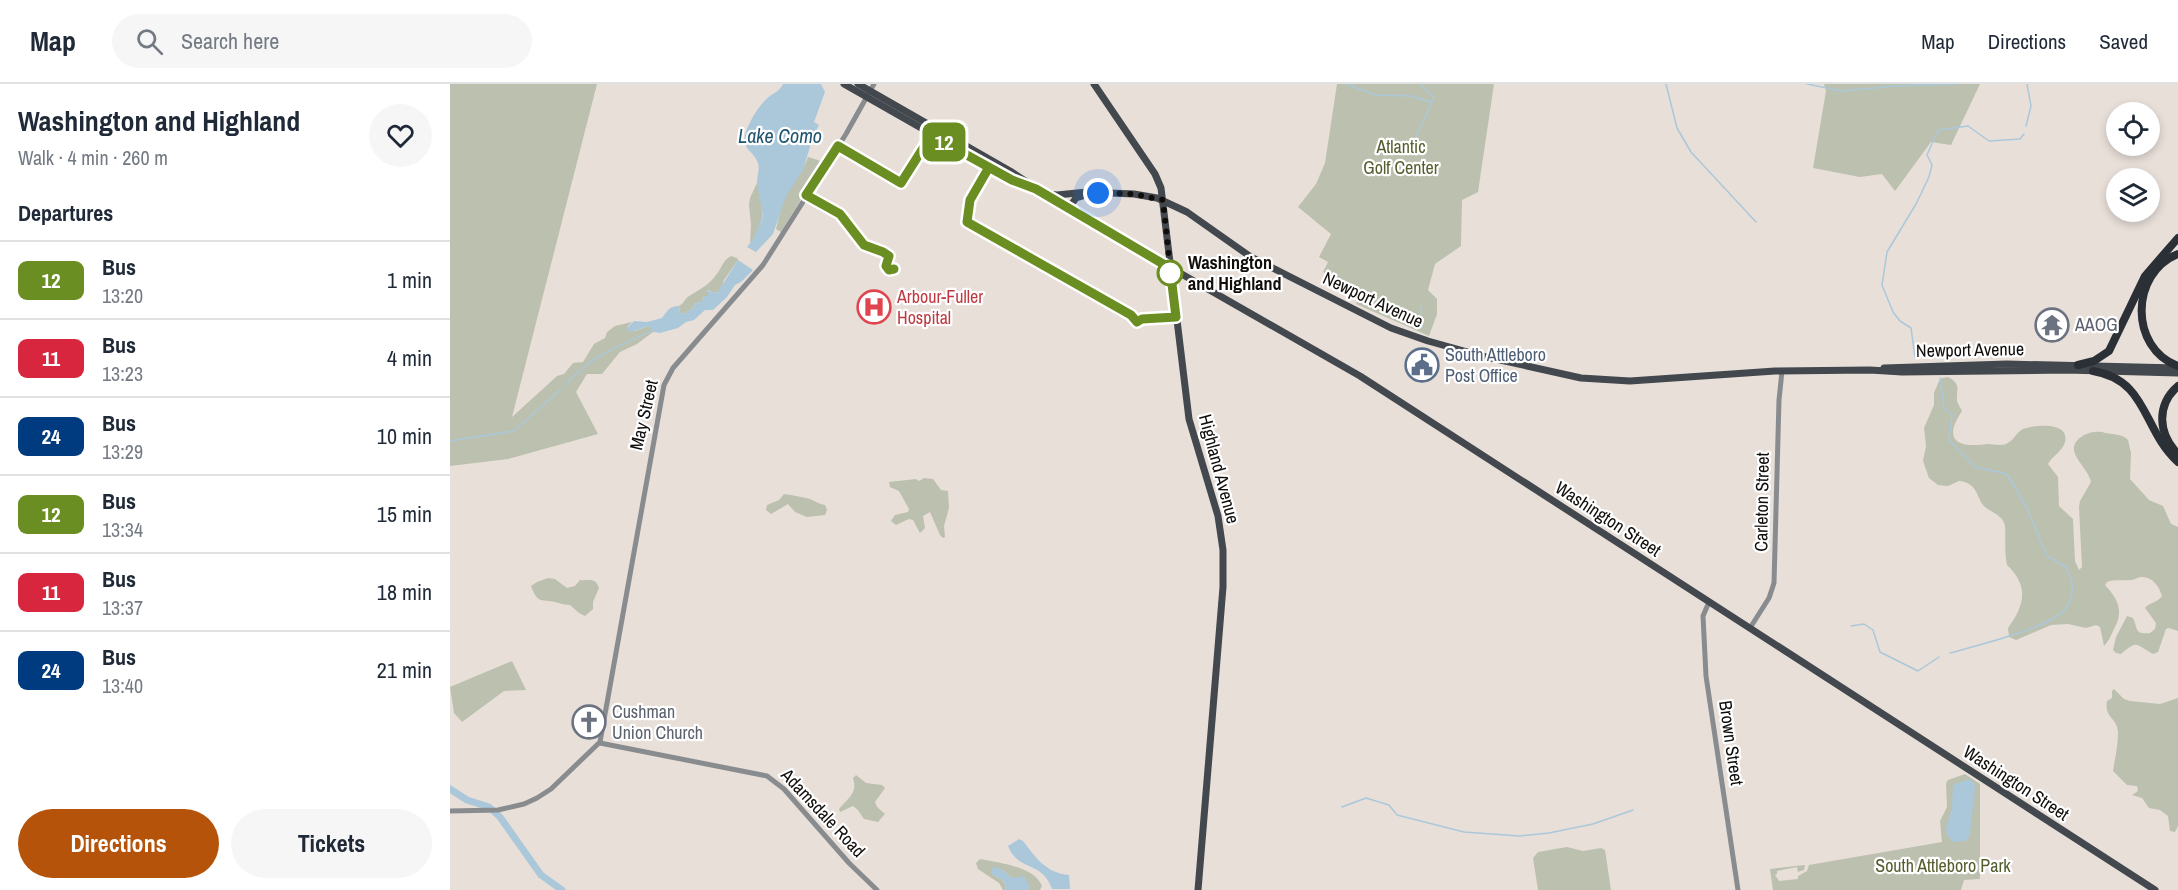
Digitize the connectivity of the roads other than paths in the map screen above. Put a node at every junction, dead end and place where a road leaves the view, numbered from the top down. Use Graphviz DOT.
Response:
graph roads {
  1 [pos="844,84"];
  2 [pos="858,84"];
  3 [pos="874,84"];
  4 [pos="1094,84"];
  5 [pos="869,94"];
  6 [pos="1039,191"];
  7 [pos="1098,193"];
  8 [pos="1163,200"];
  9 [pos="1068,209"];
  10 [pos="2178,238"];
  11 [pos="2178,255"];
  12 [pos="1170,268"];
  13 [pos="2078,365"];
  14 [pos="2178,367"];
  15 [pos="1870,370"];
  16 [pos="1782,371"];
  17 [pos="2093,371"];
  18 [pos="2178,374"];
  19 [pos="2178,386"];
  20 [pos="2178,454"];
  21 [pos="2178,462"];
  22 [pos="1709,602"];
  23 [pos="1750,628"];
  24 [pos="600,743"];
  25 [pos="450,810"];
  26 [pos="877,890"];
  27 [pos="1198,890"];
  28 [pos="1738,890"];
  29 [pos="2155,890"];
  1 -- 5 [label="main road, Washington Street"];
  2 -- 5 [label="main road, Washington Street"];
  3 -- 5 [label="street, May Street"];
  4 -- 8 [label="main road"];
  5 -- 6 [label="main road, Washington Street"];
  5 -- 24 [label="street, May Street"];
  6 -- 7 [label="main road, Newport Avenue"];
  6 -- 9 [label="main road, Washington Street"];
  7 -- 8 [label="main road, Newport Avenue"];
  7 -- 9 [label="main road"];
  8 -- 12 [label="main road, Highland Avenue"];
  8 -- 16 [label="main road, Newport Avenue"];
  9 -- 12 [label="main road, Washington Street"];
  10 -- 13 [label="highway"];
  11 -- 14 [label="highway"];
  12 -- 22 [label="main road, Washington Street"];
  12 -- 27 [label="main road, Highland Avenue"];
  13 -- 14 [label="main road, Newport Avenue"];
  13 -- 15 [label="main road, Newport Avenue"];
  15 -- 16 [label="main road, Newport Avenue"];
  15 -- 17 [label="main road, Newport Avenue"];
  16 -- 23 [label="street, Carleton Street"];
  17 -- 18 [label="main road, Newport Avenue"];
  17 -- 21 [label="highway"];
  19 -- 20 [label="highway"];
  22 -- 23 [label="main road, Washington Street"];
  22 -- 28 [label="street, Brown Street"];
  23 -- 29 [label="main road, Washington Street"];
  24 -- 25 [label="street"];
  24 -- 26 [label="street, Adamsdale Road"];
}
